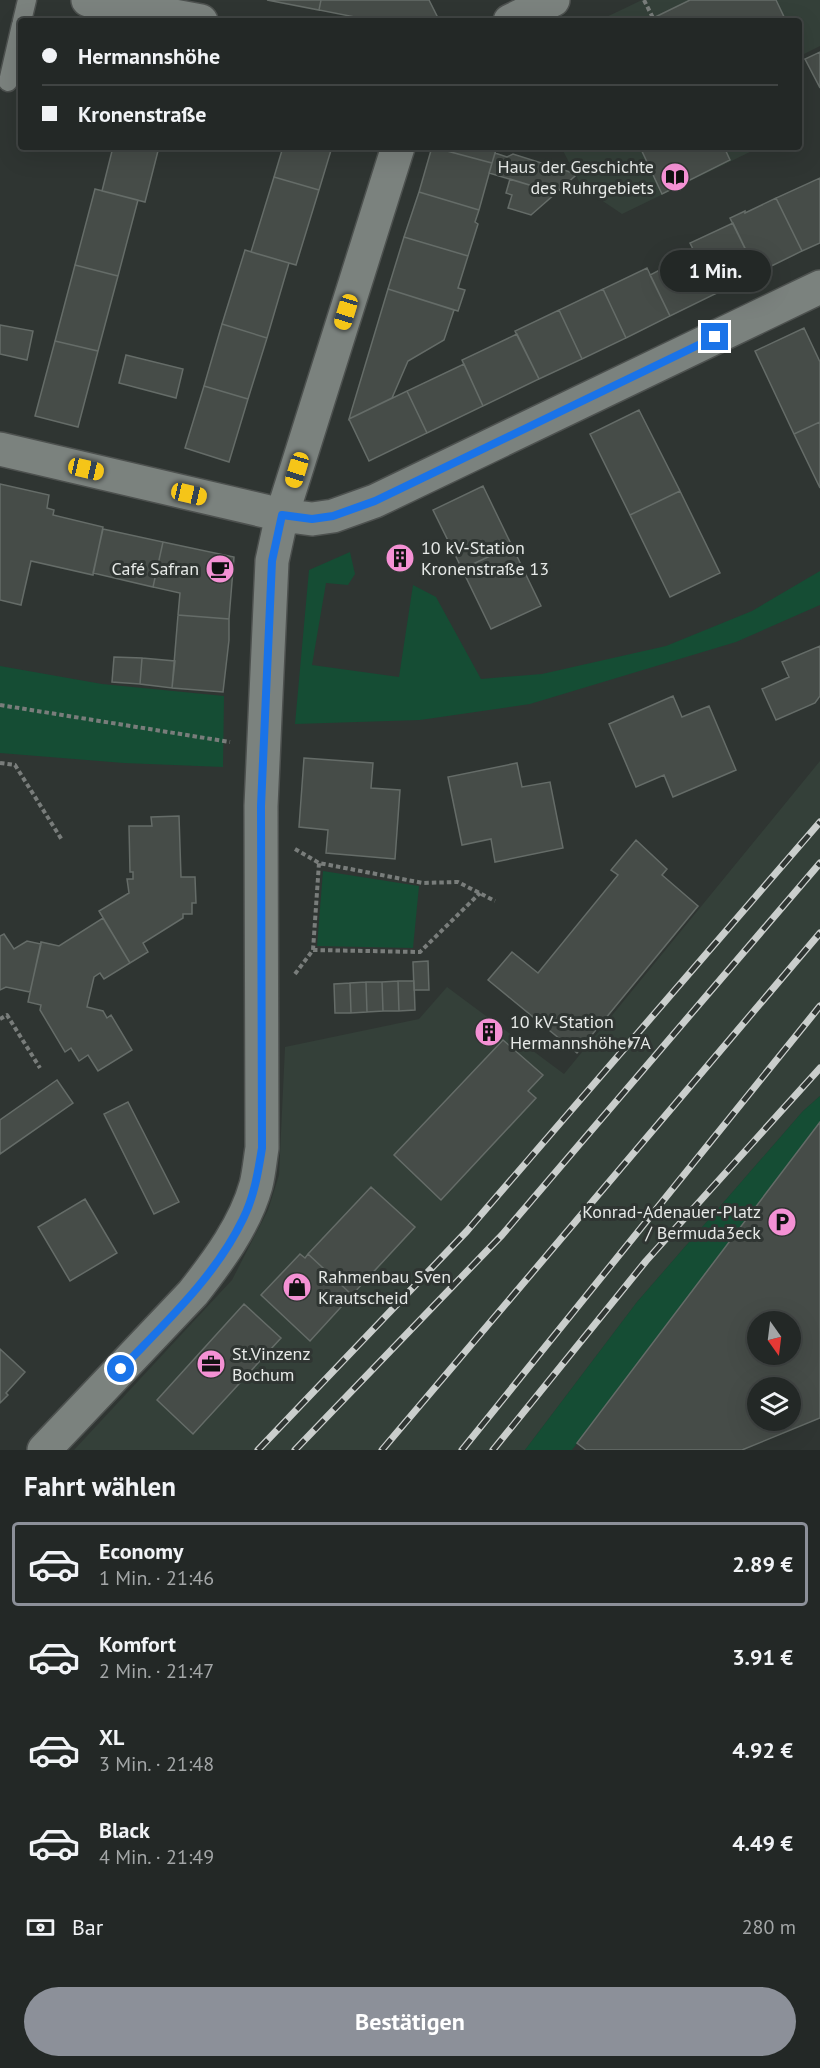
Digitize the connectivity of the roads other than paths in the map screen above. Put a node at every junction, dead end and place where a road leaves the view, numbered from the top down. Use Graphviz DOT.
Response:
graph roads {
  1 [pos="27,0"];
  2 [pos="88,0"];
  3 [pos="554,0"];
  4 [pos="23,18"];
  5 [pos="185,18"];
  6 [pos="516,18"];
  7 [pos="18,40"];
  8 [pos="8,82"];
  9 [pos="397,150"];
  10 [pos="820,287"];
  11 [pos="0,449"];
  12 [pos="282,515"];
  13 [pos="44,1450"];
  1 -- 4 [label="lane"];
  2 -- 5 [label="street"];
  3 -- 6 [label="street"];
  7 -- 8 [label="lane"];
  9 -- 12 [label="street"];
  10 -- 12 [label="street"];
  11 -- 12 [label="street"];
  12 -- 13 [label="street"];
}
